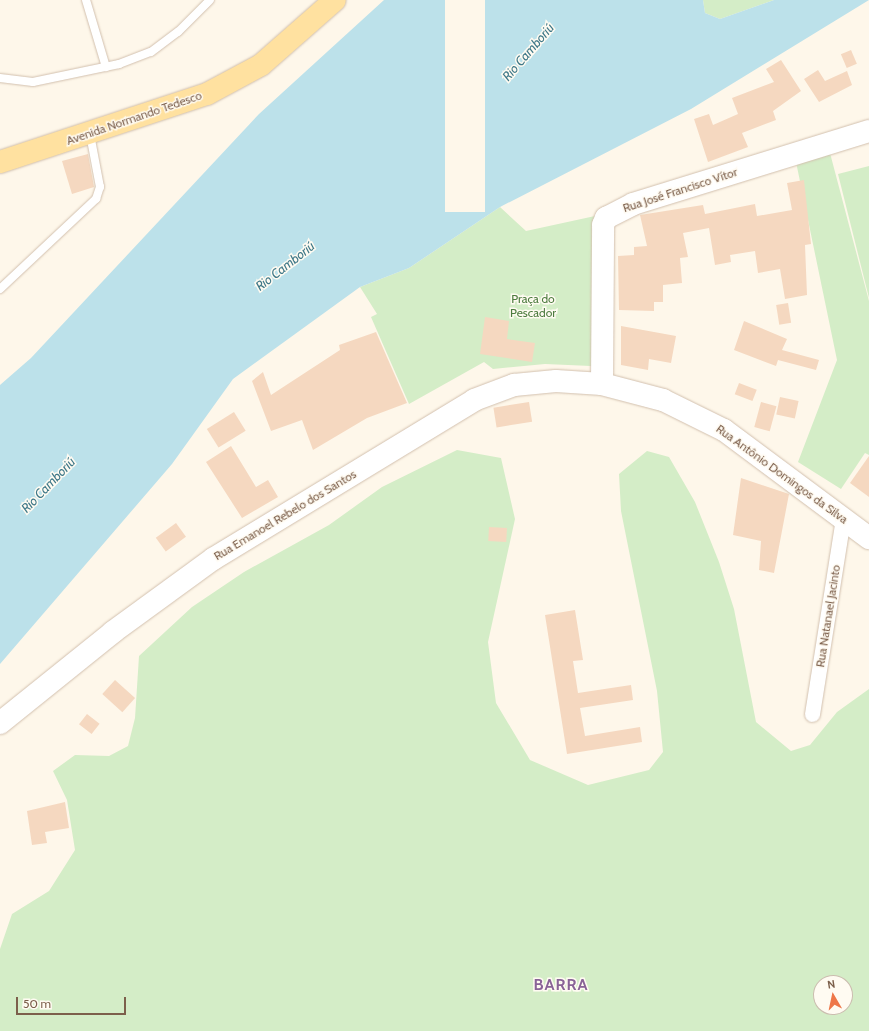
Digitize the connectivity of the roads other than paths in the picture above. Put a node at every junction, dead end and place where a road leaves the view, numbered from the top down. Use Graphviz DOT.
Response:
graph roads {
  1 [pos="86,0"];
  2 [pos="210,0"];
  3 [pos="335,0"];
  4 [pos="106,67"];
  5 [pos="0,78"];
  6 [pos="869,131"];
  7 [pos="90,134"];
  8 [pos="0,162"];
  9 [pos="0,289"];
  10 [pos="602,384"];
  11 [pos="843,518"];
  12 [pos="869,538"];
  13 [pos="812,714"];
  14 [pos="0,723"];
  1 -- 4 [label="lane"];
  2 -- 4 [label="lane"];
  3 -- 7 [label="main road, Avenida Normando Tedesco"];
  4 -- 5 [label="lane"];
  6 -- 10 [label="main road, Rua José Francisco Vítor"];
  7 -- 8 [label="main road, Avenida Normando Tedesco"];
  7 -- 9 [label="lane"];
  10 -- 11 [label="main road, Rua Antônio Domingos da Silva"];
  10 -- 14 [label="main road, Rua Emanoel Rebelo dos Santos"];
  11 -- 12 [label="main road, Rua Antônio Domingos da Silva"];
  11 -- 13 [label="street, Rua Natanael Jacinto"];
}
